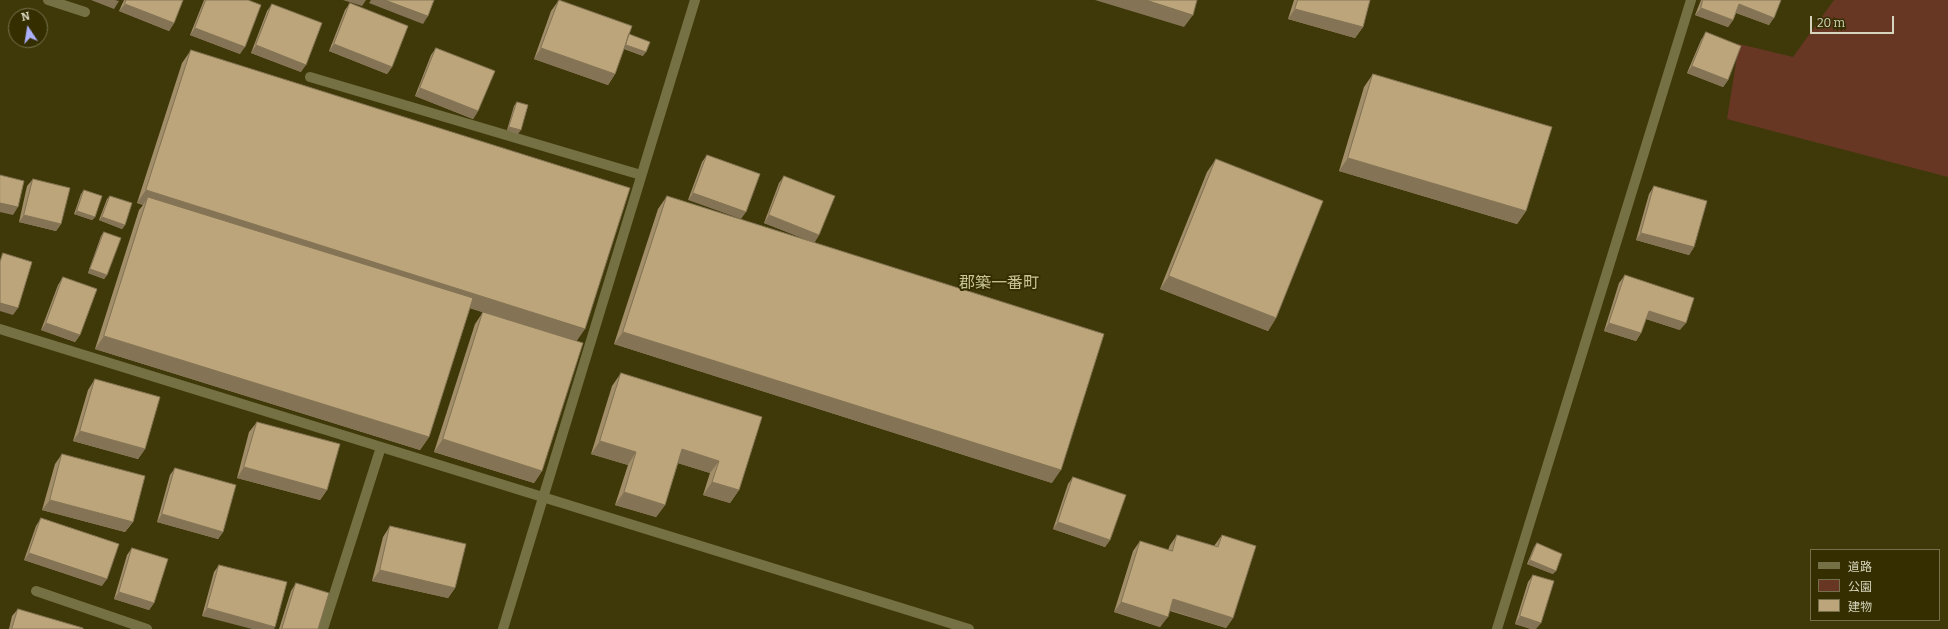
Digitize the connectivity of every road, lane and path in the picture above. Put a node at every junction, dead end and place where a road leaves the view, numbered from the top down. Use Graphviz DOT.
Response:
graph roads {
  1 [pos="48,0"];
  2 [pos="695,0"];
  3 [pos="1691,0"];
  4 [pos="85,12"];
  5 [pos="310,77"];
  6 [pos="641,175"];
  7 [pos="0,329"];
  8 [pos="380,447"];
  9 [pos="542,497"];
  10 [pos="36,591"];
  11 [pos="147,629"];
  12 [pos="323,629"];
  13 [pos="503,629"];
  14 [pos="969,629"];
  15 [pos="1497,629"];
  1 -- 4 [label="street"];
  2 -- 6 [label="street"];
  3 -- 15 [label="street"];
  5 -- 6 [label="street"];
  6 -- 9 [label="street"];
  7 -- 8 [label="street"];
  8 -- 9 [label="street"];
  8 -- 12 [label="street"];
  9 -- 13 [label="street"];
  9 -- 14 [label="street"];
  10 -- 11 [label="street"];
}
